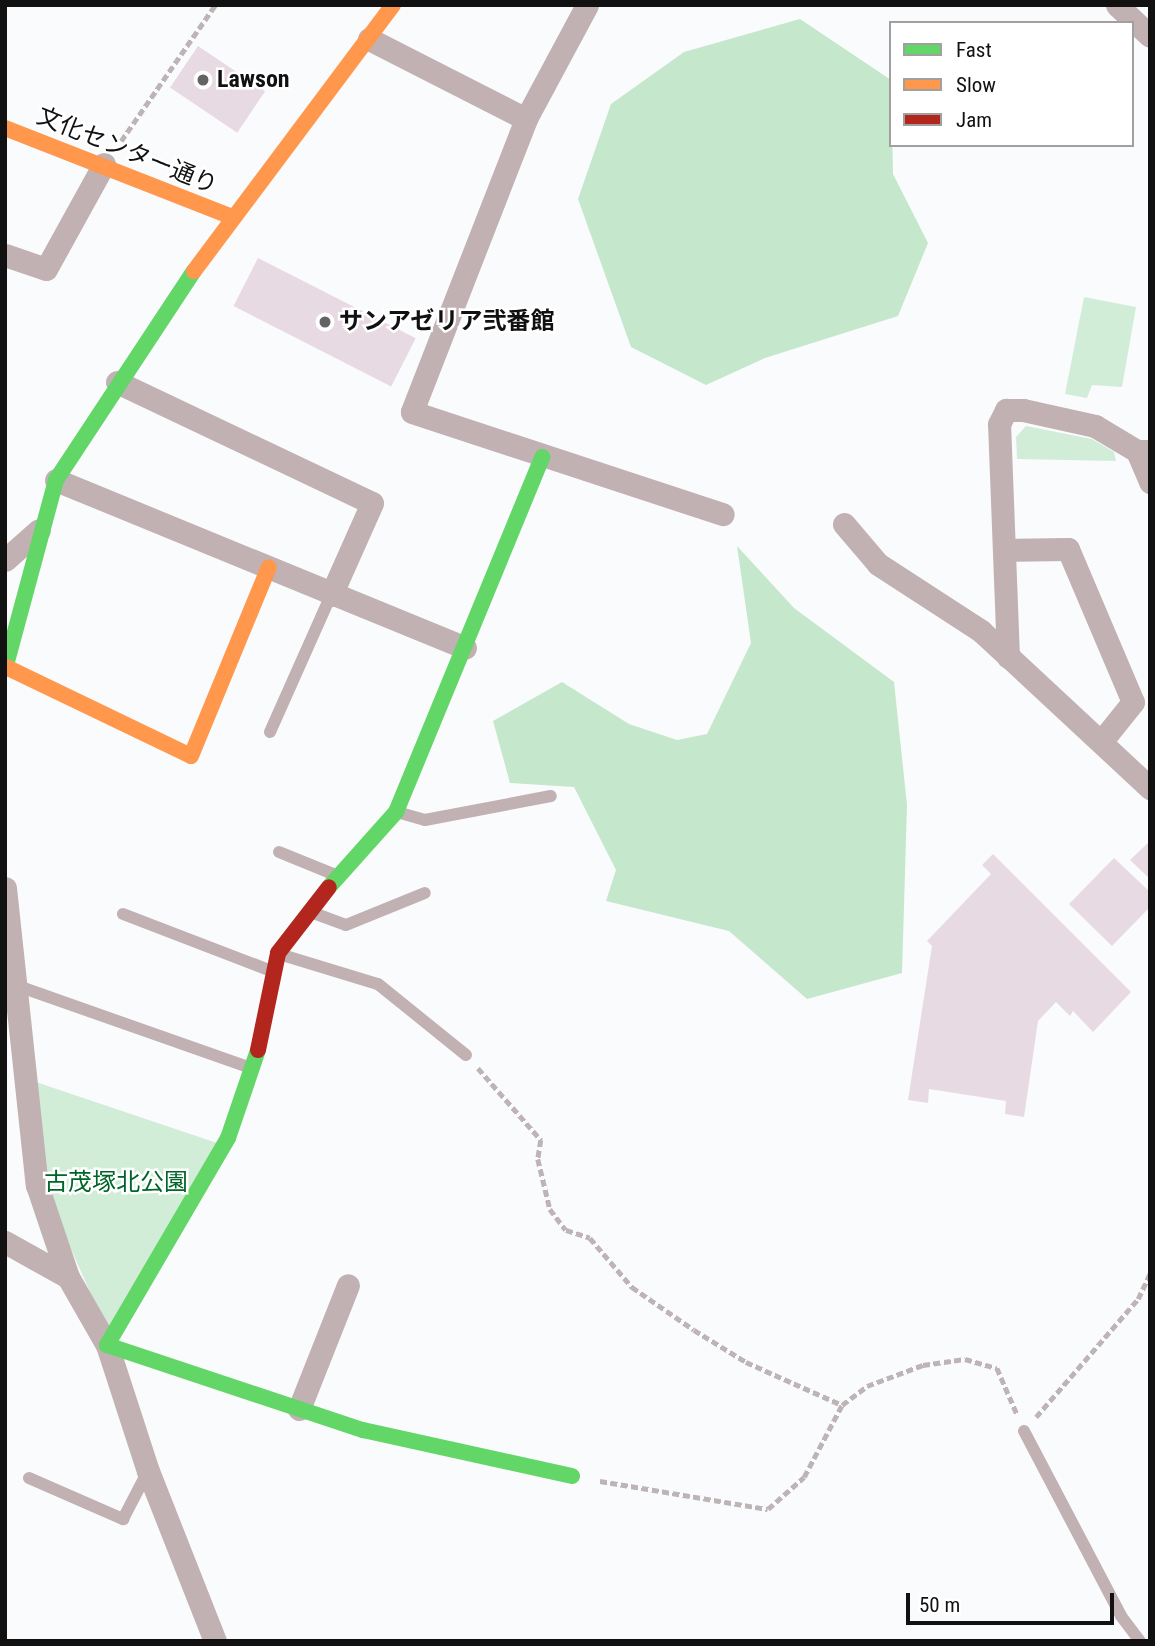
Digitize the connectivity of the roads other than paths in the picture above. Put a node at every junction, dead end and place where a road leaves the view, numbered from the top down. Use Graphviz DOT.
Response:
graph roads {
  1 [pos="393,5"];
  2 [pos="587,5"];
  3 [pos="1117,5"];
  4 [pos="1150,36"];
  5 [pos="369,39"];
  6 [pos="526,119"];
  7 [pos="5,128"];
  8 [pos="104,164"];
  9 [pos="232,217"];
  10 [pos="5,255"];
  11 [pos="117,382"];
  12 [pos="1143,451"];
  13 [pos="542,457"];
  14 [pos="56,480"];
  15 [pos="1150,482"];
  16 [pos="723,514"];
  17 [pos="844,524"];
  18 [pos="39,530"];
  19 [pos="1004,550"];
  20 [pos="5,561"];
  21 [pos="269,567"];
  22 [pos="331,594"];
  23 [pos="465,648"];
  24 [pos="1009,657"];
  25 [pos="5,668"];
  26 [pos="270,732"];
  27 [pos="1101,742"];
  28 [pos="1150,788"];
  29 [pos="551,796"];
  30 [pos="397,812"];
  31 [pos="279,852"];
  32 [pos="341,878"];
  33 [pos="5,888"];
  34 [pos="425,893"];
  35 [pos="308,910"];
  36 [pos="123,914"];
  37 [pos="278,953"];
  38 [pos="274,972"];
  39 [pos="15,985"];
  40 [pos="466,1055"];
  41 [pos="254,1069"];
  42 [pos="5,1242"];
  43 [pos="68,1277"];
  44 [pos="348,1285"];
  45 [pos="107,1345"];
  46 [pos="299,1409"];
  47 [pos="1024,1431"];
  48 [pos="148,1471"];
  49 [pos="572,1476"];
  50 [pos="29,1478"];
  51 [pos="215,1641"];
  52 [pos="1140,1641"];
  1 -- 5 [label="street"];
  2 -- 6 [label="street"];
  3 -- 4 [label="street"];
  5 -- 6 [label="street"];
  5 -- 9 [label="street"];
  6 -- 13 [label="street"];
  7 -- 8 [label="street, 文化センター通り"];
  8 -- 9 [label="street, 文化センター通り"];
  8 -- 10 [label="street"];
  9 -- 11 [label="street"];
  11 -- 14 [label="street"];
  11 -- 22 [label="street"];
  12 -- 15 [label="street"];
  12 -- 19 [label="street"];
  13 -- 16 [label="street"];
  13 -- 23 [label="street"];
  14 -- 18 [label="street"];
  14 -- 21 [label="street"];
  17 -- 24 [label="street"];
  18 -- 20 [label="street"];
  18 -- 25 [label="street"];
  19 -- 24 [label="street"];
  19 -- 27 [label="street"];
  21 -- 22 [label="street"];
  21 -- 25 [label="street"];
  22 -- 23 [label="street"];
  22 -- 26 [label="lane"];
  23 -- 30 [label="street"];
  24 -- 27 [label="street"];
  27 -- 28 [label="street"];
  29 -- 30 [label="lane"];
  30 -- 32 [label="street"];
  31 -- 32 [label="lane"];
  32 -- 35 [label="street"];
  33 -- 39 [label="street"];
  34 -- 35 [label="lane"];
  35 -- 37 [label="street"];
  36 -- 38 [label="lane"];
  37 -- 38 [label="street"];
  37 -- 40 [label="lane"];
  38 -- 41 [label="street"];
  39 -- 41 [label="lane"];
  39 -- 43 [label="street"];
  41 -- 45 [label="street"];
  42 -- 43 [label="street"];
  43 -- 45 [label="street"];
  44 -- 46 [label="street"];
  45 -- 46 [label="street"];
  45 -- 48 [label="street"];
  46 -- 49 [label="street"];
  47 -- 52 [label="lane"];
  48 -- 50 [label="lane"];
  48 -- 51 [label="street"];
}
